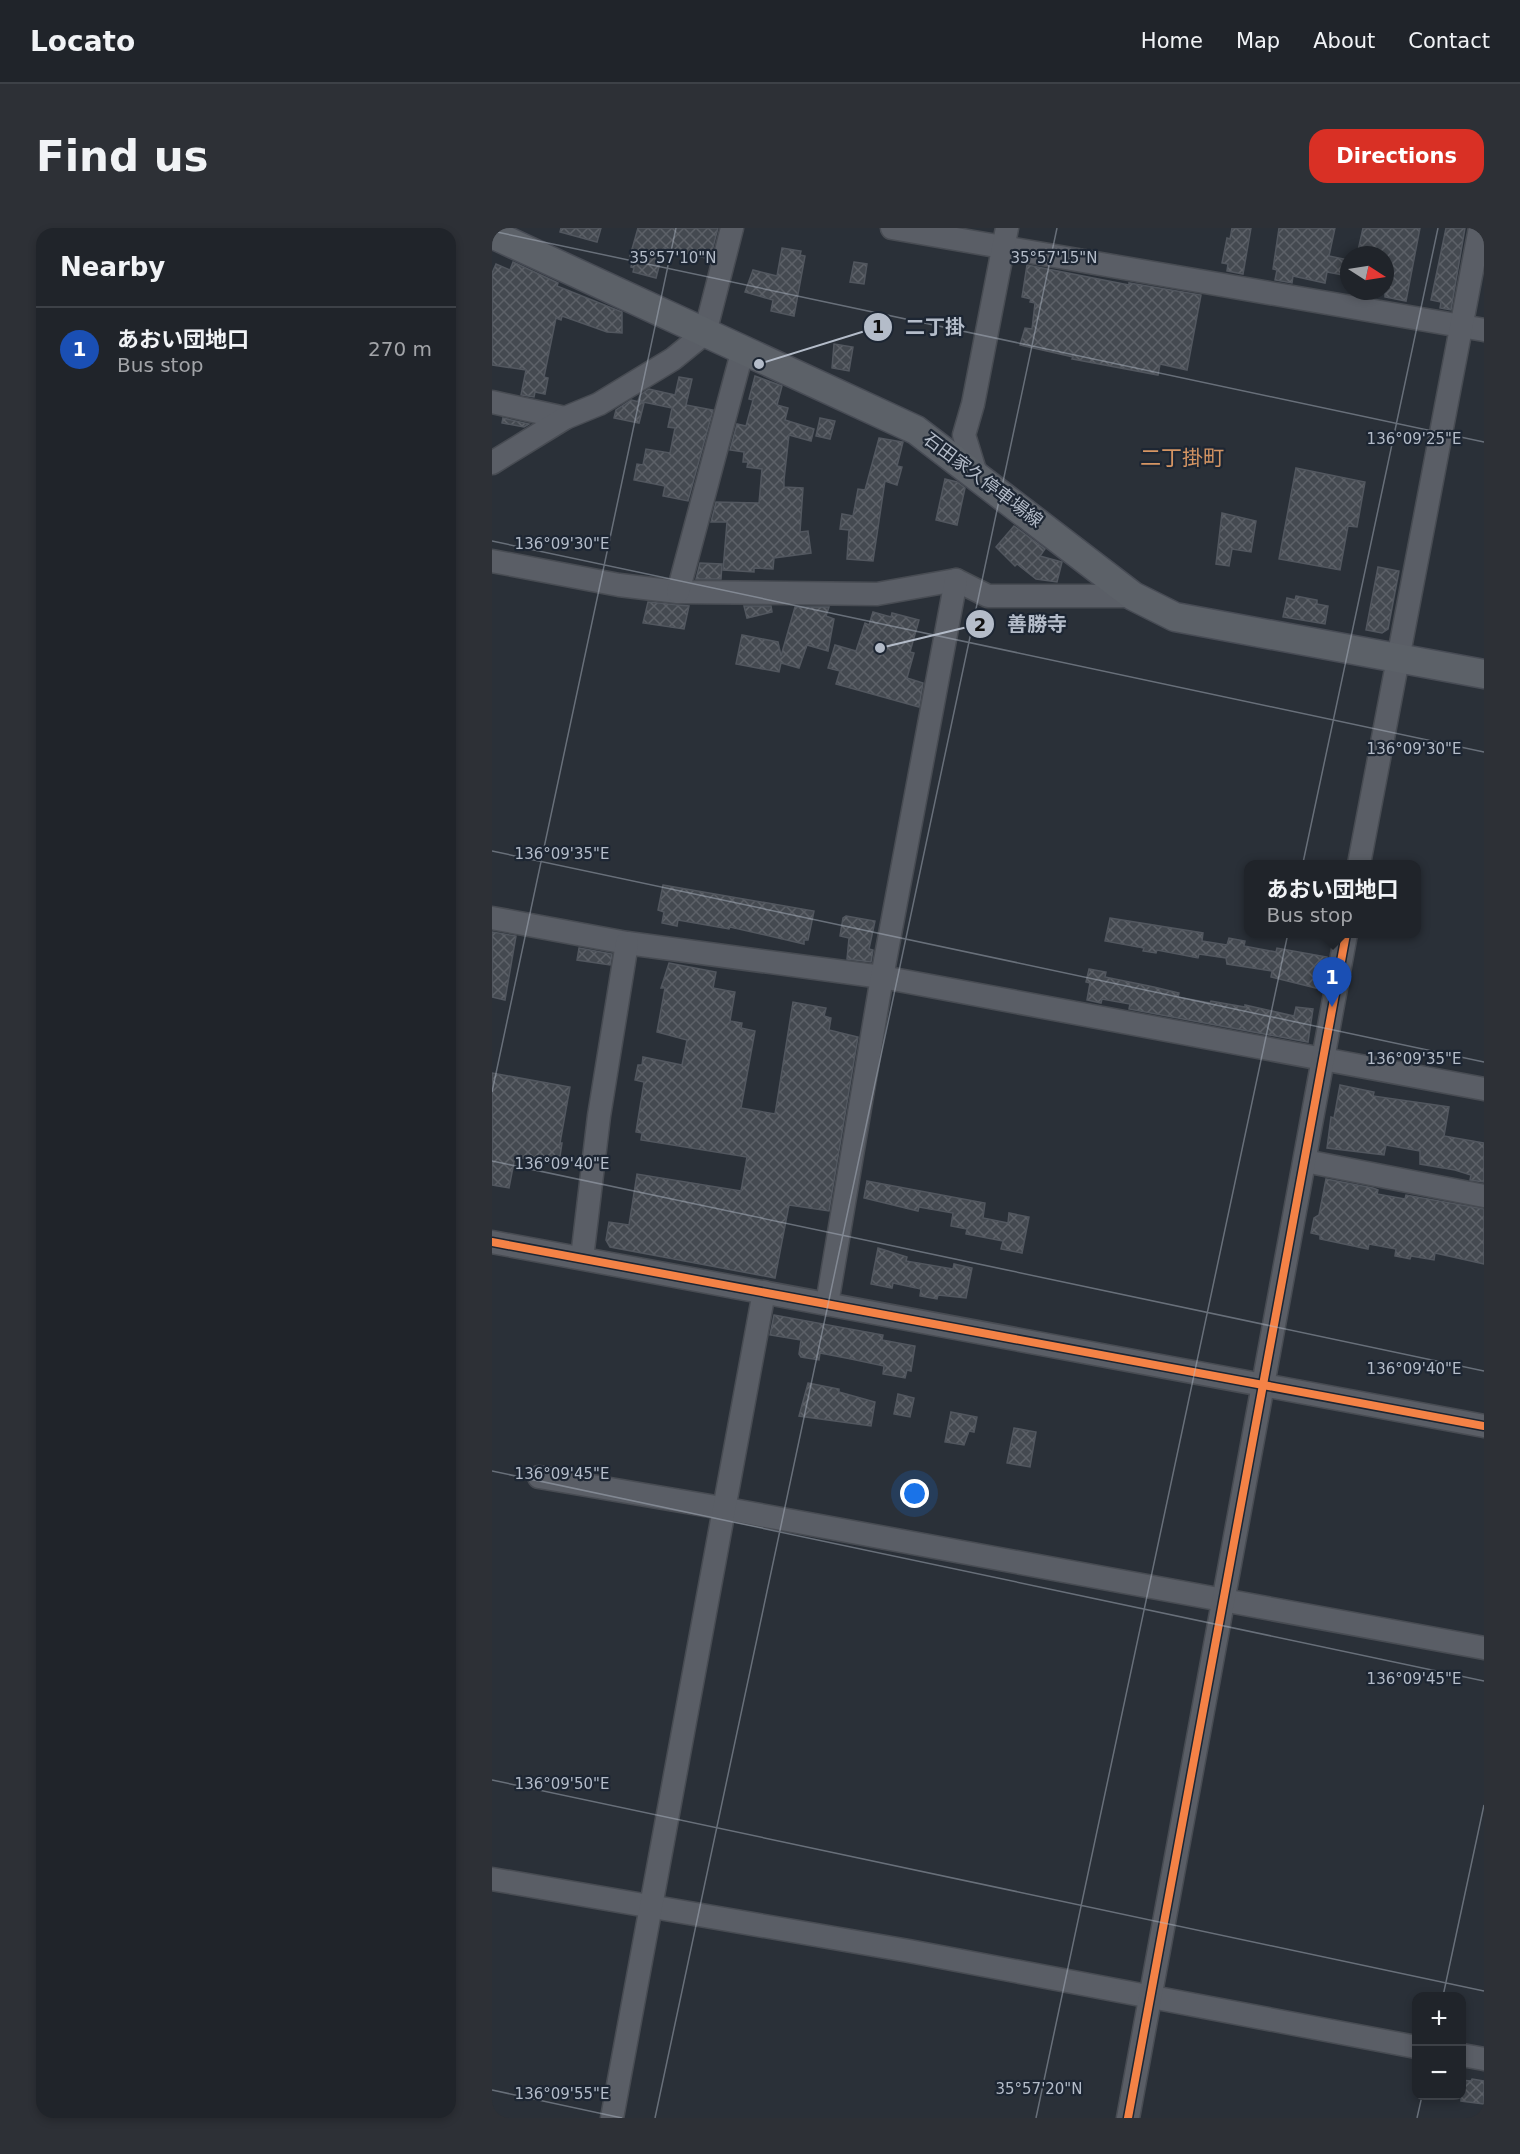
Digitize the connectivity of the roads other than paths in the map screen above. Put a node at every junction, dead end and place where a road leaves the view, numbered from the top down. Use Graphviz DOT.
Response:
graph roads {
  1 [pos="732,228"];
  2 [pos="892,228"];
  3 [pos="1480,228"];
  4 [pos="492,234"];
  5 [pos="524,238"];
  6 [pos="1005,238"];
  7 [pos="1474,328"];
  8 [pos="705,333"];
  9 [pos="743,349"];
  10 [pos="492,402"];
  11 [pos="565,418"];
  12 [pos="492,463"];
  13 [pos="976,474"];
  14 [pos="492,561"];
  15 [pos="956,580"];
  16 [pos="678,592"];
  17 [pos="1133,596"];
  18 [pos="1397,657"];
  19 [pos="1484,674"];
  20 [pos="1360,860"];
  21 [pos="492,918"];
  22 [pos="1345,938"];
  23 [pos="627,942"];
  24 [pos="882,977"];
  25 [pos="1323,1059"];
  26 [pos="1484,1089"];
  27 [pos="1305,1161"];
  28 [pos="1484,1196"];
  29 [pos="492,1242"];
  30 [pos="582,1258"];
  31 [pos="764,1292"];
  32 [pos="827,1304"];
  33 [pos="1261,1386"];
  34 [pos="1484,1425"];
  35 [pos="539,1478"];
  36 [pos="722,1508"];
  37 [pos="1223,1600"];
  38 [pos="1484,1648"];
  39 [pos="492,1879"];
  40 [pos="652,1908"];
  41 [pos="1150,1998"];
  42 [pos="1412,2046"];
  43 [pos="1466,2056"];
  44 [pos="1484,2059"];
  45 [pos="612,2118"];
  46 [pos="1128,2118"];
  1 -- 8 [label="street"];
  2 -- 6 [label="street"];
  3 -- 7 [label="street"];
  4 -- 5 [label="main road, 石田家久停車場線"];
  5 -- 8 [label="main road, 石田家久停車場線"];
  6 -- 7 [label="street"];
  6 -- 13 [label="street"];
  7 -- 18 [label="street"];
  8 -- 9 [label="main road, 石田家久停車場線"];
  8 -- 11 [label="street"];
  9 -- 13 [label="main road, 石田家久停車場線"];
  9 -- 16 [label="street"];
  10 -- 11 [label="street"];
  11 -- 12 [label="street"];
  13 -- 17 [label="main road, 石田家久停車場線"];
  14 -- 16 [label="street"];
  15 -- 16 [label="street"];
  15 -- 17 [label="street"];
  15 -- 24 [label="street"];
  17 -- 18 [label="main road, 石田家久停車場線"];
  18 -- 19 [label="main road, 石田家久停車場線"];
  18 -- 20 [label="street"];
  21 -- 23 [label="street"];
  22 -- 25 [label="street"];
  23 -- 24 [label="street"];
  23 -- 30 [label="street"];
  24 -- 25 [label="street"];
  24 -- 32 [label="street"];
  25 -- 26 [label="street"];
  25 -- 27 [label="street"];
  27 -- 28 [label="street"];
  27 -- 33 [label="street"];
  29 -- 30 [label="street"];
  30 -- 31 [label="street"];
  31 -- 32 [label="street"];
  31 -- 36 [label="street"];
  32 -- 33 [label="street"];
  33 -- 34 [label="street"];
  33 -- 37 [label="street"];
  35 -- 36 [label="street"];
  36 -- 37 [label="street"];
  36 -- 40 [label="street"];
  37 -- 38 [label="street"];
  37 -- 41 [label="street"];
  39 -- 40 [label="street"];
  40 -- 41 [label="street"];
  40 -- 45 [label="street"];
  41 -- 42 [label="street"];
  41 -- 46 [label="street"];
  43 -- 44 [label="street"];
}
